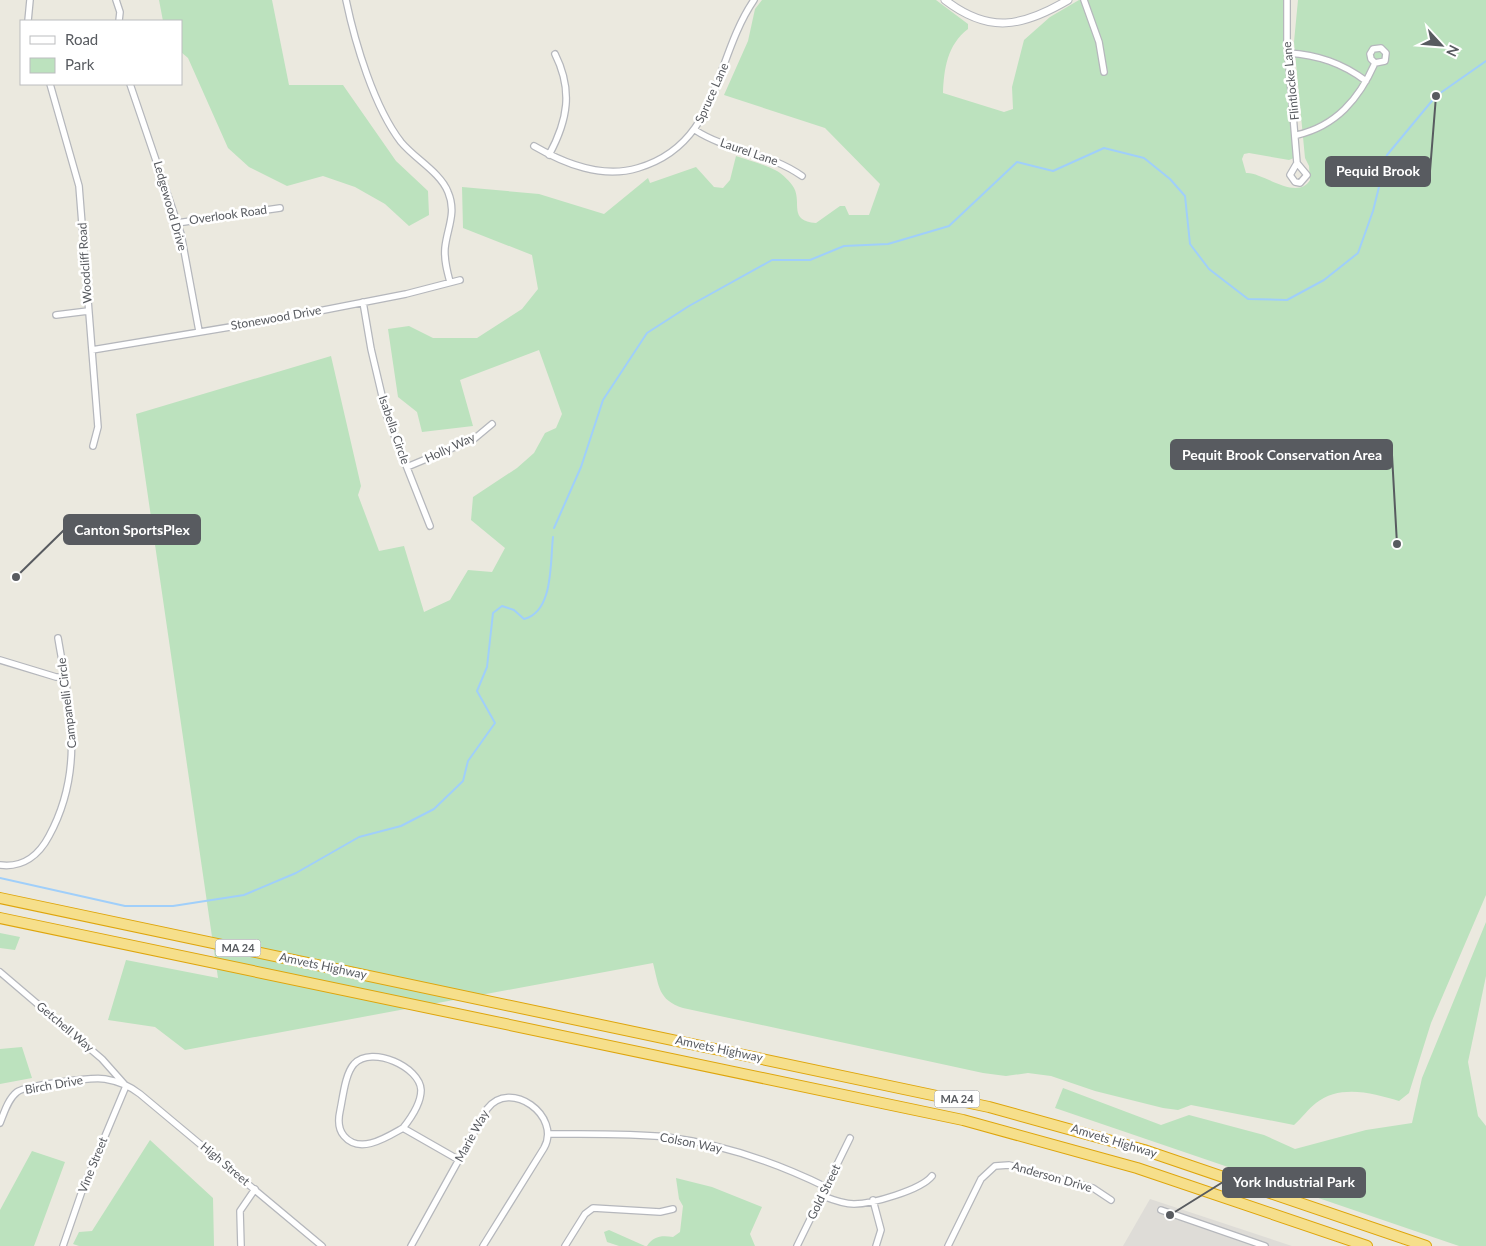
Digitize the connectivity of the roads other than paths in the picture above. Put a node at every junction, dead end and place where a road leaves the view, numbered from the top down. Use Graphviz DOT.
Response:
graph roads {
  1 [pos="30,0"];
  2 [pos="116,0"];
  3 [pos="346,0"];
  4 [pos="754,0"];
  5 [pos="945,0"];
  6 [pos="1068,0"];
  7 [pos="1084,0"];
  8 [pos="1288,0"];
  9 [pos="28,20"];
  10 [pos="119,20"];
  11 [pos="1288,53"];
  12 [pos="555,54"];
  13 [pos="1375,63"];
  14 [pos="1104,72"];
  15 [pos="1366,81"];
  16 [pos="50,85"];
  17 [pos="130,85"];
  18 [pos="695,130"];
  19 [pos="1296,135"];
  20 [pos="534,146"];
  21 [pos="549,155"];
  22 [pos="1297,163"];
  23 [pos="802,176"];
  24 [pos="280,208"];
  25 [pos="177,223"];
  26 [pos="460,280"];
  27 [pos="450,282"];
  28 [pos="363,302"];
  29 [pos="88,311"];
  30 [pos="56,315"];
  31 [pos="198,331"];
  32 [pos="92,350"];
  33 [pos="492,424"];
  34 [pos="93,446"];
  35 [pos="407,467"];
  36 [pos="430,526"];
  37 [pos="58,638"];
  38 [pos="0,660"];
  39 [pos="65,678"];
  40 [pos="0,865"];
  41 [pos="0,898"];
  42 [pos="0,918"];
  43 [pos="0,972"];
  44 [pos="126,1086"];
  45 [pos="0,1123"];
  46 [pos="403,1128"];
  47 [pos="549,1134"];
  48 [pos="850,1138"];
  49 [pos="459,1160"];
  50 [pos="932,1176"];
  51 [pos="826,1187"];
  52 [pos="255,1190"];
  53 [pos="824,1196"];
  54 [pos="873,1200"];
  55 [pos="1111,1200"];
  56 [pos="673,1209"];
  57 [pos="1161,1210"];
  58 [pos="567,1245"];
  59 [pos="63,1246"];
  60 [pos="241,1246"];
  61 [pos="322,1246"];
  62 [pos="411,1246"];
  63 [pos="483,1246"];
  64 [pos="797,1246"];
  65 [pos="876,1246"];
  66 [pos="948,1246"];
  67 [pos="1265,1246"];
  68 [pos="1367,1246"];
  69 [pos="1426,1246"];
  1 -- 9 [label="street"];
  2 -- 10 [label="street"];
  3 -- 27 [label="street"];
  4 -- 18 [label="street, Spruce Lane"];
  5 -- 6 [label="street"];
  7 -- 14 [label="street"];
  8 -- 11 [label="street, Flintlocke Lane"];
  11 -- 15 [label="street"];
  11 -- 19 [label="street, Flintlocke Lane"];
  12 -- 21 [label="street"];
  13 -- 15 [label="street"];
  15 -- 19 [label="street"];
  16 -- 29 [label="street, Woodcliff Road"];
  17 -- 25 [label="street, Ledgewood Drive"];
  18 -- 21 [label="street, Spruce Lane"];
  18 -- 23 [label="street, Laurel Lane"];
  19 -- 22 [label="street, Flintlocke Lane"];
  20 -- 21 [label="street, Spruce Lane"];
  24 -- 25 [label="street, Overlook Road"];
  25 -- 31 [label="street, Ledgewood Drive"];
  26 -- 27 [label="street, Stonewood Drive"];
  27 -- 28 [label="street, Stonewood Drive"];
  28 -- 31 [label="street, Stonewood Drive"];
  28 -- 35 [label="street, Isabella Circle"];
  29 -- 30 [label="street"];
  29 -- 32 [label="street, Woodcliff Road"];
  31 -- 32 [label="street, Stonewood Drive"];
  32 -- 34 [label="street, Woodcliff Road"];
  33 -- 35 [label="street, Holly Way"];
  35 -- 36 [label="street, Isabella Circle"];
  37 -- 39 [label="street, Campanelli Circle"];
  38 -- 39 [label="street"];
  39 -- 40 [label="street, Campanelli Circle"];
  41 -- 69 [label="highway, Amvets Highway / MA 24"];
  42 -- 68 [label="highway, Amvets Highway / MA 24"];
  43 -- 44 [label="street, Getchell Way"];
  44 -- 45 [label="street, Birch Drive"];
  44 -- 52 [label="street, High Street"];
  44 -- 59 [label="street, Vine Street"];
  46 -- 46 [label="street"];
  46 -- 49 [label="street"];
  47 -- 49 [label="street, Marie Way"];
  47 -- 51 [label="street, Colson Way"];
  47 -- 63 [label="street"];
  48 -- 51 [label="street, Gold Street"];
  49 -- 62 [label="street, Marie Way"];
  50 -- 54 [label="street"];
  51 -- 53 [label="street, Gold Street"];
  52 -- 60 [label="street"];
  52 -- 61 [label="street, High Street"];
  53 -- 54 [label="street"];
  53 -- 64 [label="street, Gold Street"];
  54 -- 65 [label="street"];
  55 -- 66 [label="street, Anderson Drive"];
  56 -- 58 [label="street"];
  57 -- 67 [label="street"];
}
